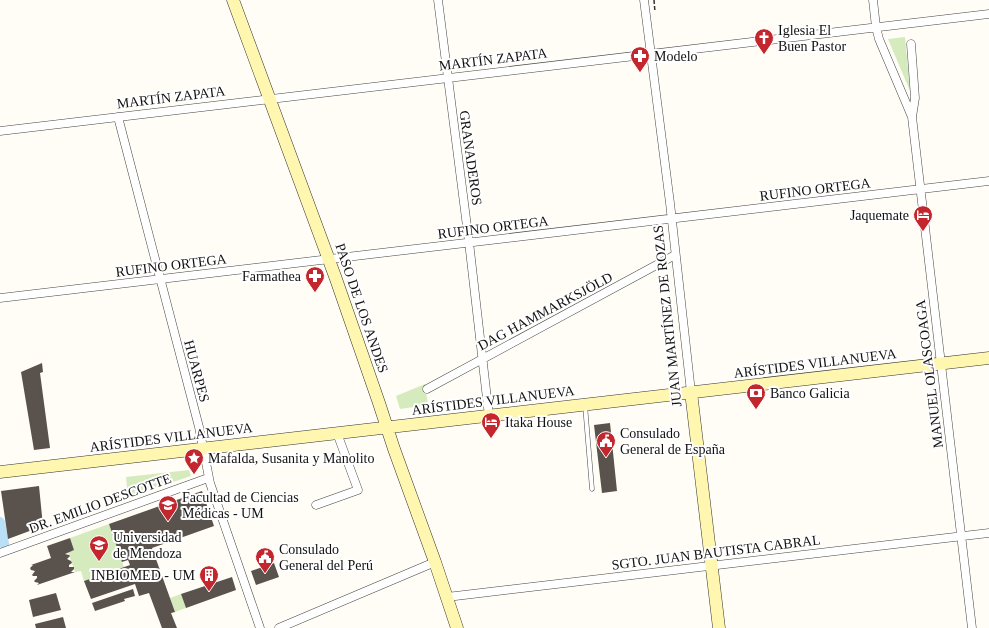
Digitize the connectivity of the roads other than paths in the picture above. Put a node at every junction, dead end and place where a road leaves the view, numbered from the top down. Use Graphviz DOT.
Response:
graph roads {
  1 [pos="233,0"];
  2 [pos="438,0"];
  3 [pos="644,0"];
  4 [pos="873,0"];
  5 [pos="989,14"];
  6 [pos="876,27"];
  7 [pos="911,44"];
  8 [pos="651,54"];
  9 [pos="447,78"];
  10 [pos="269,99"];
  11 [pos="118,117"];
  12 [pos="912,117"];
  13 [pos="0,131"];
  14 [pos="989,181"];
  15 [pos="920,189"];
  16 [pos="671,219"];
  17 [pos="469,242"];
  18 [pos="675,255"];
  19 [pos="328,259"];
  20 [pos="160,279"];
  21 [pos="0,298"];
  22 [pos="989,358"];
  23 [pos="483,359"];
  24 [pos="941,364"];
  25 [pos="427,389"];
  26 [pos="691,392"];
  27 [pos="585,405"];
  28 [pos="490,416"];
  29 [pos="387,428"];
  30 [pos="337,433"];
  31 [pos="203,449"];
  32 [pos="0,472"];
  33 [pos="208,478"];
  34 [pos="592,489"];
  35 [pos="316,506"];
  36 [pos="989,533"];
  37 [pos="962,536"];
  38 [pos="0,552"];
  39 [pos="435,562"];
  40 [pos="711,565"];
  41 [pos="447,597"];
  42 [pos="260,628"];
  43 [pos="279,628"];
  44 [pos="457,628"];
  45 [pos="719,628"];
  46 [pos="972,628"];
  1 -- 10 [label="main road, PASO DE LOS ANDES"];
  2 -- 9 [label="street, GRANADEROS"];
  3 -- 8 [label="street, JUAN MARTÍNEZ DE ROZAS"];
  4 -- 6 [label="street, MANUEL OLASCOAGA"];
  5 -- 6 [label="street, MARTÍN ZAPATA"];
  6 -- 8 [label="street, MARTÍN ZAPATA"];
  6 -- 12 [label="street, MANUEL OLASCOAGA"];
  7 -- 12 [label="street, MANUEL OLASCOAGA"];
  8 -- 9 [label="street, MARTÍN ZAPATA"];
  8 -- 16 [label="street, JUAN MARTÍNEZ DE ROZAS"];
  9 -- 10 [label="street, MARTÍN ZAPATA"];
  9 -- 17 [label="street, GRANADEROS"];
  10 -- 11 [label="street, MARTÍN ZAPATA"];
  10 -- 19 [label="main road, PASO DE LOS ANDES"];
  11 -- 13 [label="street, MARTÍN ZAPATA"];
  11 -- 20 [label="street, HUARPES"];
  12 -- 15 [label="street, MANUEL OLASCOAGA"];
  14 -- 15 [label="street, RUFINO ORTEGA"];
  15 -- 16 [label="street, RUFINO ORTEGA"];
  15 -- 24 [label="street, MANUEL OLASCOAGA"];
  16 -- 17 [label="street, RUFINO ORTEGA"];
  16 -- 18 [label="street, JUAN MARTÍNEZ DE ROZAS"];
  17 -- 19 [label="street, RUFINO ORTEGA"];
  17 -- 23 [label="street, GRANADEROS"];
  18 -- 23 [label="street, DAG HAMMARKSJÖLD"];
  18 -- 26 [label="street, JUAN MARTÍNEZ DE ROZAS"];
  19 -- 20 [label="street, RUFINO ORTEGA"];
  19 -- 29 [label="main road, PASO DE LOS ANDES"];
  20 -- 21 [label="street, RUFINO ORTEGA"];
  20 -- 31 [label="street, HUARPES"];
  22 -- 24 [label="main road, ARÍSTIDES VILLANUEVA"];
  23 -- 25 [label="street, DAG HAMMARKSJÖLD"];
  23 -- 28 [label="street, GRANADEROS"];
  24 -- 26 [label="main road, ARÍSTIDES VILLANUEVA"];
  24 -- 37 [label="street, MANUEL OLASCOAGA"];
  26 -- 27 [label="main road, ARÍSTIDES VILLANUEVA"];
  26 -- 40 [label="main road, JUAN MARTÍNEZ DE ROZAS"];
  27 -- 28 [label="main road, ARÍSTIDES VILLANUEVA"];
  27 -- 34 [label="lane"];
  28 -- 29 [label="main road, ARÍSTIDES VILLANUEVA"];
  29 -- 30 [label="main road, ARÍSTIDES VILLANUEVA"];
  29 -- 39 [label="main road, PASO DE LOS ANDES"];
  30 -- 31 [label="main road, ARÍSTIDES VILLANUEVA"];
  30 -- 35 [label="street"];
  31 -- 32 [label="main road, ARÍSTIDES VILLANUEVA"];
  31 -- 33 [label="street, HUARPES"];
  33 -- 38 [label="street, DR. EMILIO DESCOTTE"];
  33 -- 42 [label="street, HUARPES"];
  36 -- 37 [label="street, SGTO. JUAN BAUTISTA CABRAL"];
  37 -- 40 [label="street, SGTO. JUAN BAUTISTA CABRAL"];
  37 -- 46 [label="street, MANUEL OLASCOAGA"];
  39 -- 41 [label="main road, PASO DE LOS ANDES"];
  39 -- 43 [label="street"];
  40 -- 41 [label="street, SGTO. JUAN BAUTISTA CABRAL"];
  40 -- 45 [label="main road, JUAN MARTÍNEZ DE ROZAS"];
  41 -- 44 [label="main road, PASO DE LOS ANDES"];
}
